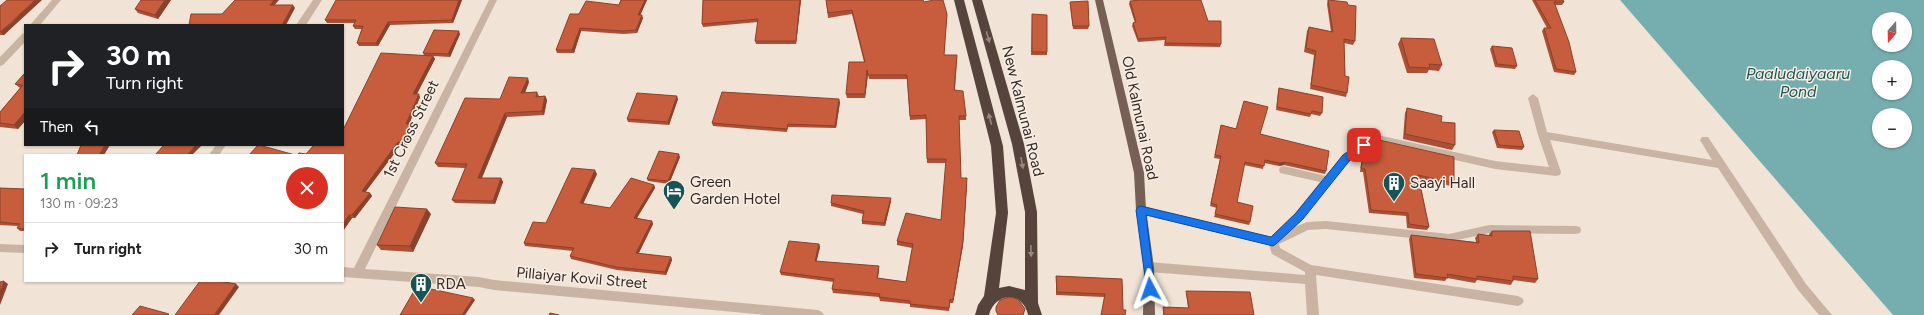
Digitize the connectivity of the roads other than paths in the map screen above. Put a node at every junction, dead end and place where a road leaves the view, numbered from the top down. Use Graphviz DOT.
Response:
graph roads {
  1 [pos="57,0"];
  2 [pos="318,0"];
  3 [pos="493,0"];
  4 [pos="959,0"];
  5 [pos="977,0"];
  6 [pos="1099,0"];
  7 [pos="36,24"];
  8 [pos="302,24"];
  9 [pos="24,37"];
  10 [pos="0,63"];
  11 [pos="1533,98"];
  12 [pos="1543,135"];
  13 [pos="1705,140"];
  14 [pos="1721,165"];
  15 [pos="1284,170"];
  16 [pos="1328,180"];
  17 [pos="1141,210"];
  18 [pos="1576,230"];
  19 [pos="1273,242"];
  20 [pos="0,248"];
  21 [pos="24,249"];
  22 [pos="1149,267"];
  23 [pos="344,272"];
  24 [pos="358,272"];
  25 [pos="1310,274"];
  26 [pos="992,296"];
  27 [pos="1518,301"];
  28 [pos="1033,309"];
  29 [pos="818,315"];
  30 [pos="982,315"];
  31 [pos="1150,315"];
  32 [pos="1313,315"];
  33 [pos="1826,315"];
  1 -- 7 [label="street"];
  2 -- 8 [label="street"];
  3 -- 24 [label="street, 1st Cross Street"];
  26 -- 4 [label="highway, one-way"];
  5 -- 28 [label="highway, New Kalmunai Road, one-way"];
  6 -- 17 [label="main road, Old Kalmunai Road"];
  9 -- 10 [label="street"];
  11 -- 12 [label="street"];
  12 -- 14 [label="street"];
  12 -- 16 [label="street"];
  13 -- 14 [label="street"];
  14 -- 33 [label="street"];
  15 -- 16 [label="street"];
  16 -- 19 [label="street"];
  17 -- 19 [label="street"];
  17 -- 22 [label="main road, Old Kalmunai Road"];
  18 -- 19 [label="street"];
  19 -- 25 [label="street"];
  20 -- 21 [label="street"];
  22 -- 25 [label="street"];
  22 -- 31 [label="main road, Old Kalmunai Road"];
  23 -- 24 [label="street, Pillaiyar Kovil Street"];
  24 -- 29 [label="street, Pillaiyar Kovil Street"];
  25 -- 27 [label="street"];
  25 -- 32 [label="street"];
  26 -- 28 [label="highway"];
  26 -- 30 [label="highway"];
}
